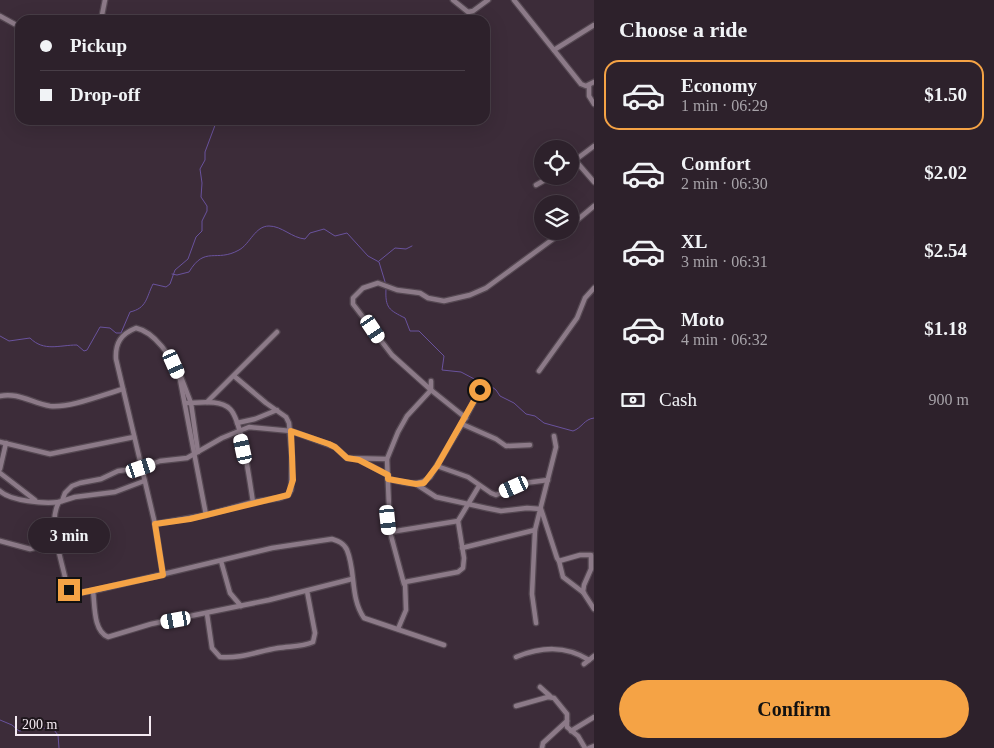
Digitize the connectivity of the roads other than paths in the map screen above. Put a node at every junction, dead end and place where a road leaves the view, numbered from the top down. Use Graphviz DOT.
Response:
graph roads {
  1 [pos="105,0"];
  2 [pos="453,0"];
  3 [pos="488,0"];
  4 [pos="514,0"];
  5 [pos="102,15"];
  6 [pos="0,16"];
  7 [pos="15,24"];
  8 [pos="594,25"];
  9 [pos="554,50"];
  10 [pos="592,84"];
  11 [pos="594,104"];
  12 [pos="594,146"];
  13 [pos="579,157"];
  14 [pos="579,165"];
  15 [pos="594,182"];
  16 [pos="594,206"];
  17 [pos="579,218"];
  18 [pos="552,240"];
  19 [pos="594,288"];
  20 [pos="277,332"];
  21 [pos="539,371"];
  22 [pos="178,374"];
  23 [pos="234,376"];
  24 [pos="431,381"];
  25 [pos="123,389"];
  26 [pos="431,390"];
  27 [pos="480,390"];
  28 [pos="0,396"];
  29 [pos="207,402"];
  30 [pos="185,403"];
  31 [pos="191,403"];
  32 [pos="277,410"];
  33 [pos="466,418"];
  34 [pos="237,423"];
  35 [pos="462,424"];
  36 [pos="239,430"];
  37 [pos="291,431"];
  38 [pos="554,436"];
  39 [pos="134,437"];
  40 [pos="0,442"];
  41 [pos="6,443"];
  42 [pos="530,445"];
  43 [pos="197,453"];
  44 [pos="387,459"];
  45 [pos="359,460"];
  46 [pos="437,466"];
  47 [pos="141,468"];
  48 [pos="0,469"];
  49 [pos="0,474"];
  50 [pos="388,477"];
  51 [pos="548,480"];
  52 [pos="144,481"];
  53 [pos="416,484"];
  54 [pos="479,486"];
  55 [pos="0,491"];
  56 [pos="36,501"];
  57 [pos="60,502"];
  58 [pos="253,502"];
  59 [pos="468,505"];
  60 [pos="541,510"];
  61 [pos="206,515"];
  62 [pos="458,521"];
  63 [pos="155,524"];
  64 [pos="535,530"];
  65 [pos="390,532"];
  66 [pos="0,541"];
  67 [pos="57,542"];
  68 [pos="462,548"];
  69 [pos="221,561"];
  70 [pos="559,561"];
  71 [pos="163,575"];
  72 [pos="352,579"];
  73 [pos="404,584"];
  74 [pos="93,591"];
  75 [pos="307,591"];
  76 [pos="584,594"];
  77 [pos="241,606"];
  78 [pos="594,609"];
  79 [pos="207,614"];
  80 [pos="536,623"];
  81 [pos="398,629"];
  82 [pos="444,645"];
  83 [pos="594,656"];
  84 [pos="516,657"];
  85 [pos="589,660"];
  86 [pos="584,664"];
  87 [pos="540,687"];
  88 [pos="550,696"];
  89 [pos="516,706"];
  90 [pos="594,717"];
  91 [pos="567,721"];
  92 [pos="571,731"];
  93 [pos="594,746"];
  94 [pos="542,748"];
  95 [pos="585,748"];
  96 [pos="589,748"];
  1 -- 5 [label="street"];
  2 -- 3 [label="street"];
  4 -- 9 [label="street"];
  6 -- 7 [label="street"];
  8 -- 9 [label="street"];
  9 -- 10 [label="street"];
  10 -- 11 [label="street"];
  12 -- 13 [label="street"];
  14 -- 15 [label="street"];
  16 -- 17 [label="street"];
  18 -- 26 [label="street"];
  19 -- 21 [label="street"];
  20 -- 23 [label="street"];
  22 -- 25 [label="street"];
  22 -- 30 [label="street"];
  22 -- 31 [label="street"];
  23 -- 29 [label="street"];
  23 -- 32 [label="street"];
  24 -- 26 [label="street"];
  25 -- 28 [label="street"];
  25 -- 39 [label="street"];
  26 -- 33 [label="street"];
  26 -- 44 [label="street"];
  27 -- 33 [label="street"];
  29 -- 31 [label="street"];
  29 -- 34 [label="street"];
  30 -- 31 [label="street"];
  30 -- 43 [label="street"];
  31 -- 43 [label="street"];
  32 -- 34 [label="street"];
  32 -- 37 [label="street"];
  33 -- 35 [label="street"];
  34 -- 36 [label="street"];
  35 -- 42 [label="street"];
  35 -- 46 [label="street"];
  36 -- 37 [label="street"];
  36 -- 43 [label="street"];
  36 -- 58 [label="street"];
  37 -- 45 [label="street"];
  37 -- 58 [label="street"];
  38 -- 51 [label="street"];
  39 -- 41 [label="street"];
  39 -- 47 [label="street"];
  40 -- 41 [label="street"];
  41 -- 48 [label="street"];
  43 -- 47 [label="street"];
  43 -- 61 [label="street"];
  44 -- 45 [label="street"];
  44 -- 50 [label="street"];
  45 -- 50 [label="street"];
  46 -- 53 [label="street"];
  46 -- 54 [label="street"];
  47 -- 52 [label="street"];
  47 -- 57 [label="street"];
  49 -- 56 [label="street"];
  50 -- 53 [label="street"];
  50 -- 65 [label="street"];
  51 -- 54 [label="street"];
  51 -- 60 [label="street"];
  52 -- 57 [label="street"];
  52 -- 63 [label="street"];
  53 -- 59 [label="street"];
  54 -- 59 [label="street"];
  55 -- 56 [label="street"];
  56 -- 57 [label="street"];
  57 -- 67 [label="street"];
  58 -- 61 [label="street"];
  59 -- 60 [label="street"];
  59 -- 62 [label="street"];
  60 -- 64 [label="street"];
  60 -- 70 [label="street"];
  61 -- 63 [label="street"];
  62 -- 65 [label="street"];
  62 -- 68 [label="street"];
  63 -- 71 [label="street"];
  64 -- 68 [label="street"];
  64 -- 80 [label="street"];
  65 -- 73 [label="street"];
  66 -- 67 [label="street"];
  67 -- 74 [label="street"];
  68 -- 73 [label="street"];
  69 -- 71 [label="street"];
  69 -- 72 [label="street"];
  69 -- 77 [label="street"];
  70 -- 76 [label="street"];
  70 -- 76 [label="street"];
  71 -- 74 [label="street"];
  72 -- 75 [label="street"];
  72 -- 81 [label="street"];
  73 -- 81 [label="street"];
  74 -- 79 [label="street"];
  75 -- 77 [label="street"];
  75 -- 79 [label="street"];
  76 -- 78 [label="street"];
  77 -- 79 [label="street"];
  81 -- 82 [label="street"];
  83 -- 85 [label="street"];
  84 -- 85 [label="street"];
  85 -- 86 [label="street"];
  87 -- 88 [label="street"];
  88 -- 89 [label="street"];
  88 -- 91 [label="street"];
  90 -- 92 [label="street"];
  91 -- 92 [label="street"];
  91 -- 94 [label="street"];
  92 -- 95 [label="street"];
  93 -- 96 [label="street"];
}
